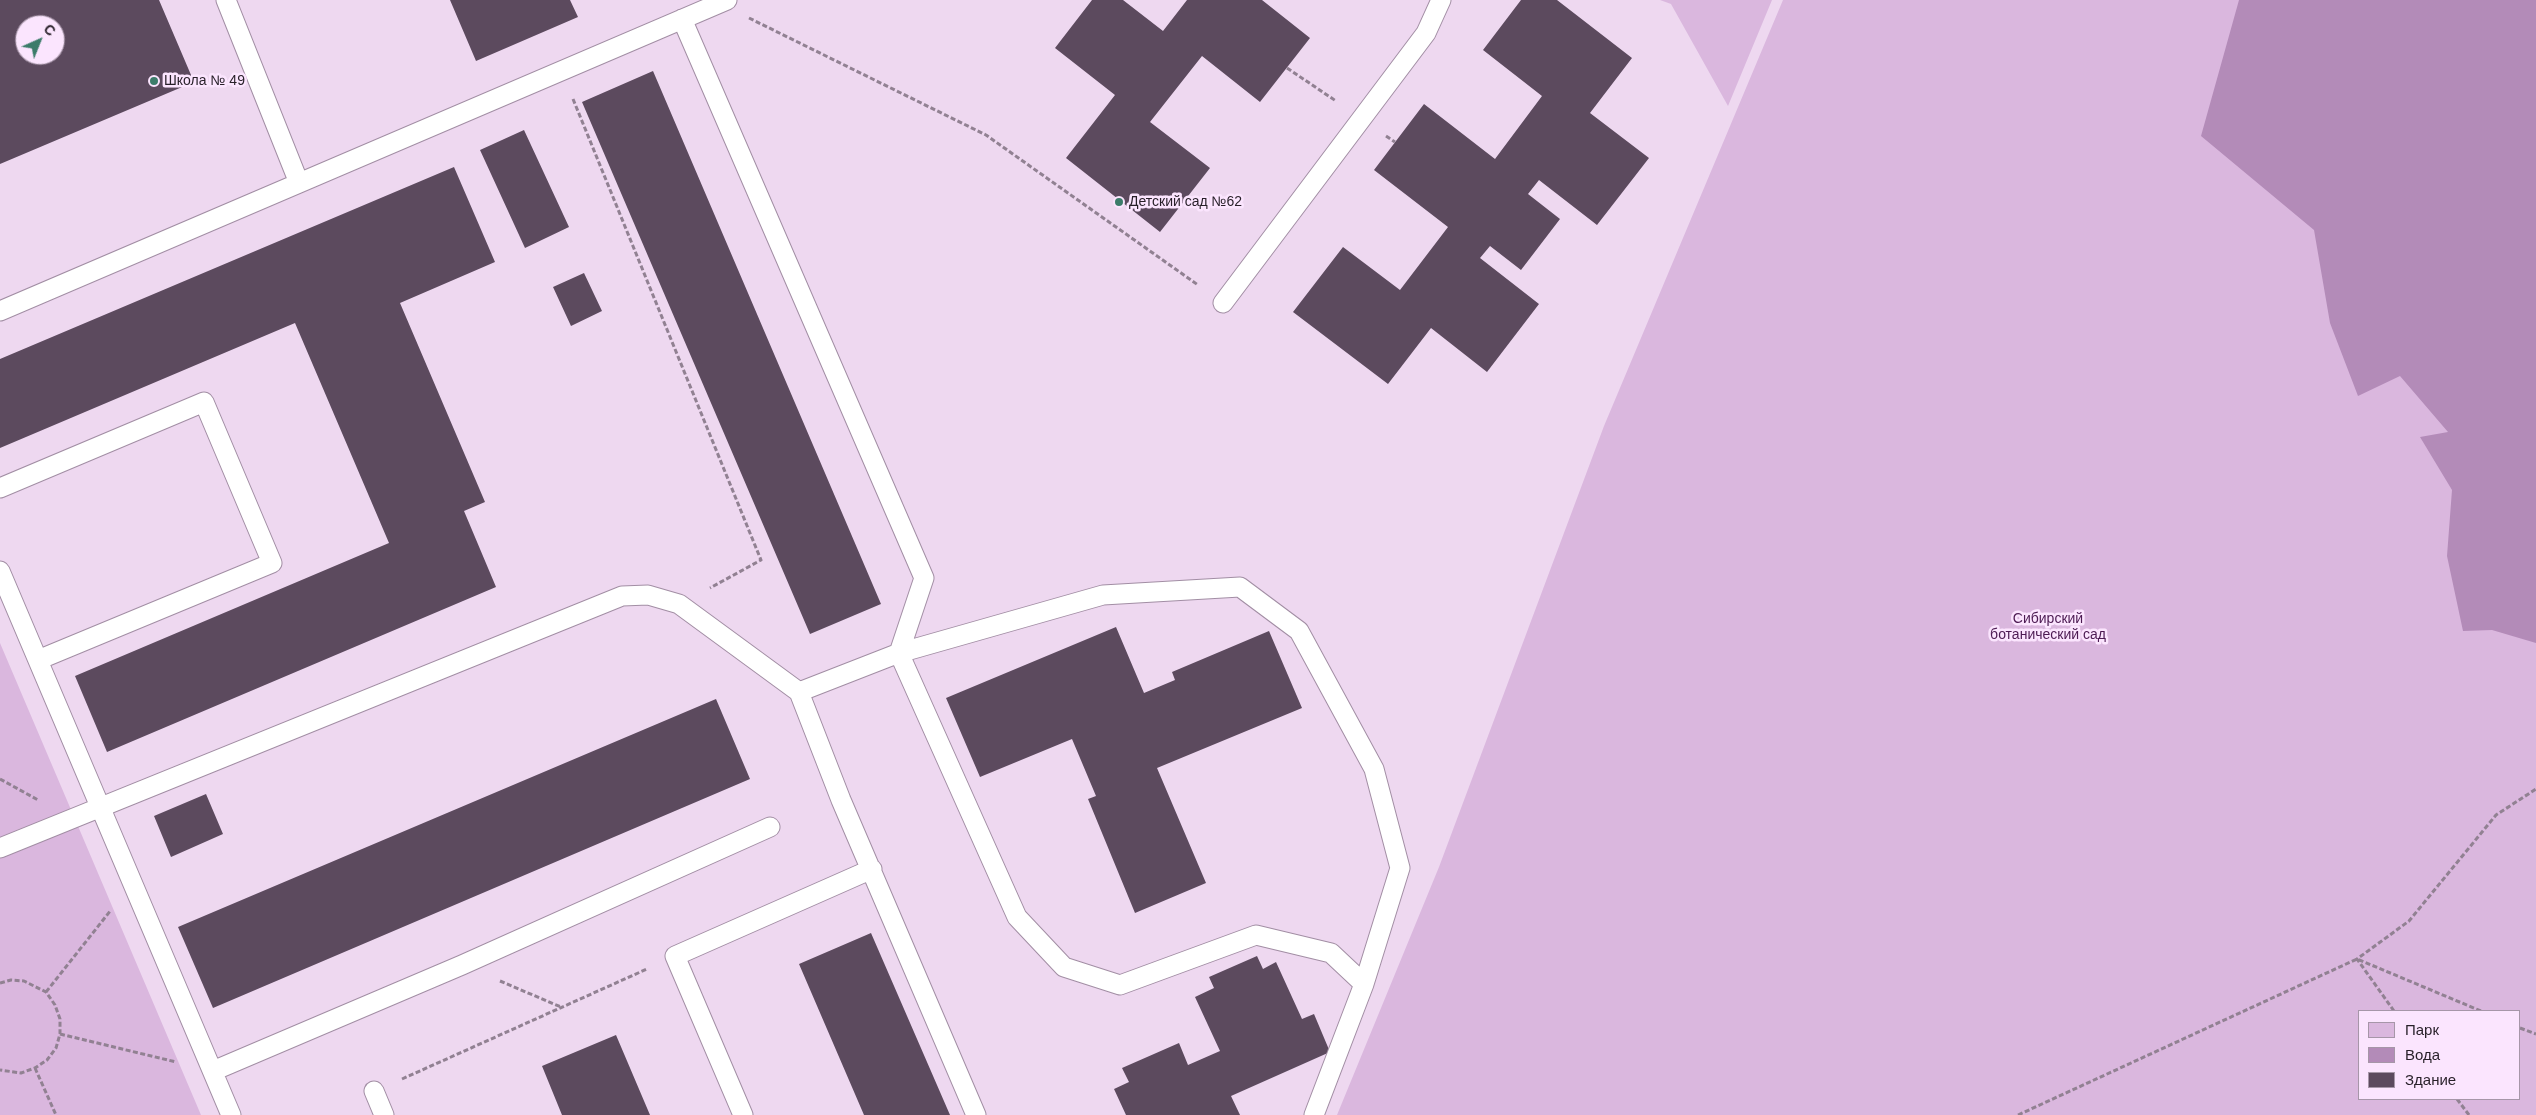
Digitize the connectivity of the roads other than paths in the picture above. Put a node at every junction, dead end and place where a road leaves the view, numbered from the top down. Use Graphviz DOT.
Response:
graph roads {
  1 [pos="226,0"];
  2 [pos="726,0"];
  3 [pos="1441,0"];
  4 [pos="682,19"];
  5 [pos="299,183"];
  6 [pos="1223,304"];
  7 [pos="0,311"];
  8 [pos="0,488"];
  9 [pos="0,571"];
  10 [pos="898,653"];
  11 [pos="38,660"];
  12 [pos="799,692"];
  13 [pos="100,809"];
  14 [pos="770,827"];
  15 [pos="0,848"];
  16 [pos="872,868"];
  17 [pos="1364,984"];
  18 [pos="213,1071"];
  19 [pos="374,1091"];
  20 [pos="231,1115"];
  21 [pos="384,1115"];
  22 [pos="743,1115"];
  23 [pos="976,1115"];
  24 [pos="1314,1115"];
  1 -- 5 [label="lane"];
  2 -- 4 [label="lane"];
  3 -- 6 [label="lane"];
  4 -- 5 [label="lane"];
  4 -- 10 [label="lane"];
  5 -- 7 [label="lane"];
  8 -- 11 [label="lane"];
  9 -- 11 [label="lane"];
  10 -- 12 [label="lane"];
  10 -- 17 [label="lane"];
  10 -- 17 [label="lane"];
  11 -- 13 [label="lane"];
  12 -- 13 [label="lane"];
  12 -- 16 [label="lane"];
  13 -- 15 [label="lane"];
  13 -- 18 [label="lane"];
  14 -- 18 [label="lane"];
  16 -- 22 [label="lane"];
  16 -- 23 [label="lane"];
  17 -- 24 [label="lane"];
  18 -- 20 [label="lane"];
  19 -- 21 [label="lane"];
}
